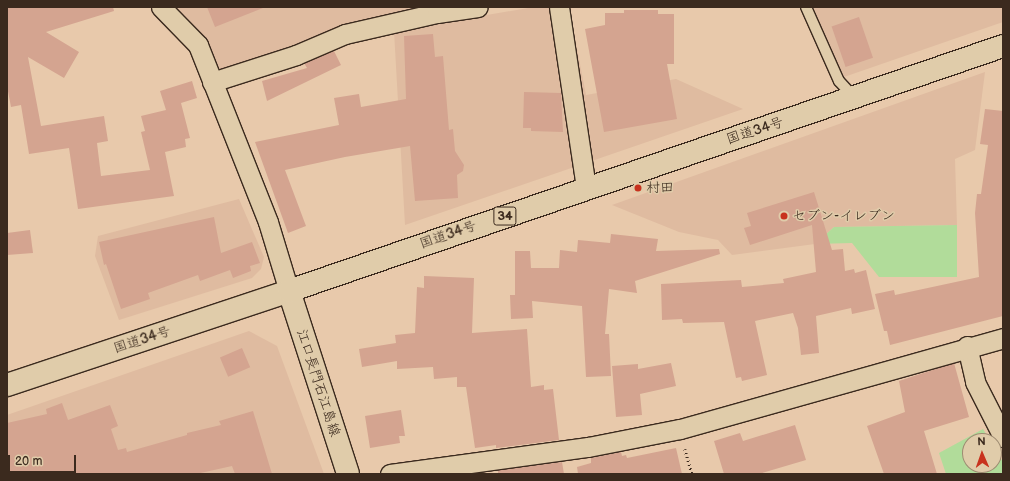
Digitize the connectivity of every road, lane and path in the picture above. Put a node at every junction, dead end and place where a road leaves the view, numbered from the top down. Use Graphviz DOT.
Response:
graph roads {
  1 [pos="161,7"];
  2 [pos="478,7"];
  3 [pos="559,7"];
  4 [pos="806,7"];
  5 [pos="1003,46"];
  6 [pos="212,82"];
  7 [pos="855,98"];
  8 [pos="586,187"];
  9 [pos="289,291"];
  10 [pos="1003,338"];
  11 [pos="966,346"];
  12 [pos="7,385"];
  13 [pos="680,429"];
  14 [pos="1003,437"];
  15 [pos="348,474"];
  16 [pos="390,474"];
  17 [pos="692,474"];
  1 -- 6 [label="street"];
  2 -- 6 [label="street"];
  3 -- 8 [label="street"];
  4 -- 7 [label="lane"];
  5 -- 7 [label="main road, 国道34号 / 34"];
  6 -- 9 [label="street"];
  7 -- 8 [label="main road, 国道34号 / 34"];
  8 -- 9 [label="main road, 国道34号 / 34"];
  9 -- 12 [label="main road, 国道34号 / 34"];
  9 -- 15 [label="main road, 江口長門石江島線"];
  10 -- 11 [label="street"];
  11 -- 13 [label="street"];
  11 -- 14 [label="street"];
  13 -- 16 [label="street"];
  13 -- 17 [label="path"];
}
